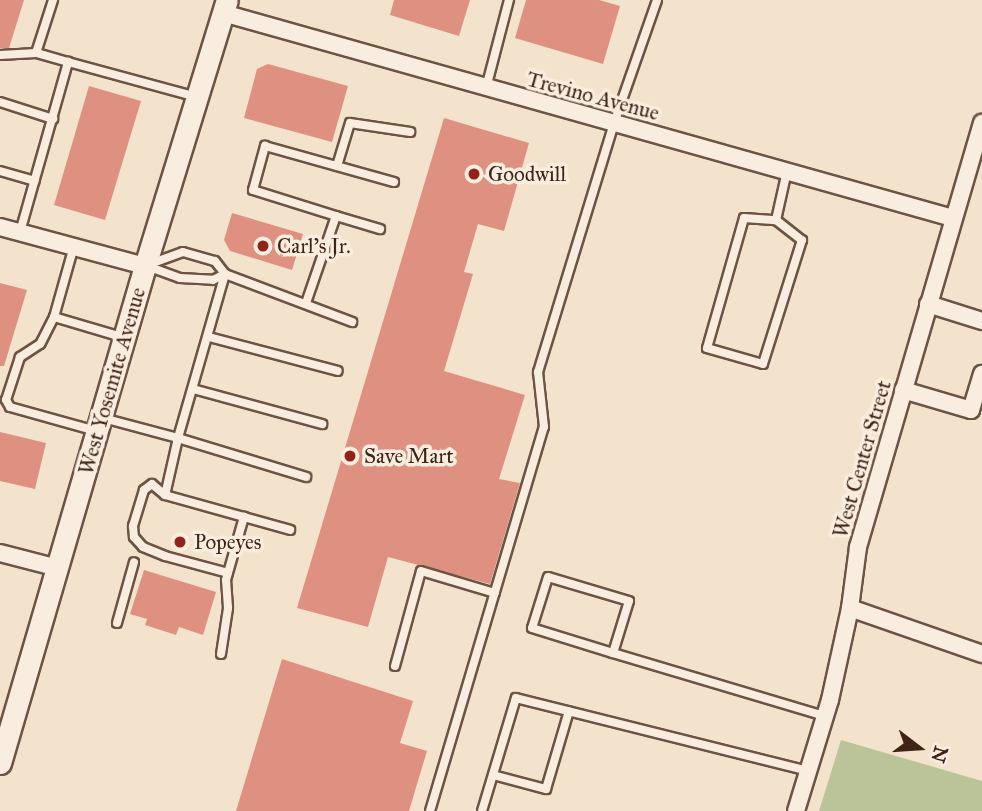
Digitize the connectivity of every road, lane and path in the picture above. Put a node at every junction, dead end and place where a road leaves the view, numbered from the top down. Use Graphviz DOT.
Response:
graph roads {
  1 [pos="53,0"];
  2 [pos="509,0"];
  3 [pos="657,0"];
  4 [pos="225,6"];
  5 [pos="36,52"];
  6 [pos="0,55"];
  7 [pos="68,62"];
  8 [pos="486,88"];
  9 [pos="197,97"];
  10 [pos="0,102"];
  11 [pos="52,119"];
  12 [pos="982,122"];
  13 [pos="614,123"];
  14 [pos="410,132"];
  15 [pos="337,166"];
  16 [pos="0,171"];
  17 [pos="787,171"];
  18 [pos="35,181"];
  19 [pos="394,182"];
  20 [pos="336,216"];
  21 [pos="953,218"];
  22 [pos="776,220"];
  23 [pos="0,227"];
  24 [pos="380,229"];
  25 [pos="20,232"];
  26 [pos="74,246"];
  27 [pos="145,266"];
  28 [pos="225,274"];
  29 [pos="306,303"];
  30 [pos="928,304"];
  31 [pos="54,317"];
  32 [pos="982,321"];
  33 [pos="352,322"];
  34 [pos="209,337"];
  35 [pos="125,338"];
  36 [pos="338,371"];
  37 [pos="982,374"];
  38 [pos="193,388"];
  39 [pos="903,390"];
  40 [pos="322,424"];
  41 [pos="100,425"];
  42 [pos="178,438"];
  43 [pos="306,477"];
  44 [pos="164,495"];
  45 [pos="244,517"];
  46 [pos="290,530"];
  47 [pos="0,553"];
  48 [pos="134,562"];
  49 [pos="58,568"];
  50 [pos="228,573"];
  51 [pos="495,593"];
  52 [pos="850,608"];
  53 [pos="117,623"];
  54 [pos="612,653"];
  55 [pos="221,654"];
  56 [pos="982,654"];
  57 [pos="395,666"];
  58 [pos="569,712"];
  59 [pos="825,716"];
  60 [pos="0,763"];
  61 [pos="808,771"];
  62 [pos="493,775"];
  63 [pos="430,811"];
  64 [pos="482,811"];
  65 [pos="796,811"];
  1 -- 5 [label="lane"];
  2 -- 8 [label="lane"];
  3 -- 13 [label="lane"];
  4 -- 8 [label="street, Trevino Avenue"];
  4 -- 9 [label="main road, West Yosemite Avenue"];
  5 -- 6 [label="lane"];
  5 -- 7 [label="lane"];
  7 -- 9 [label="lane"];
  7 -- 11 [label="lane"];
  8 -- 13 [label="street, Trevino Avenue"];
  9 -- 27 [label="main road, West Yosemite Avenue"];
  10 -- 11 [label="lane"];
  11 -- 18 [label="lane"];
  12 -- 21 [label="street, West Center Street"];
  13 -- 17 [label="street, Trevino Avenue"];
  13 -- 51 [label="lane"];
  14 -- 15 [label="lane"];
  15 -- 19 [label="lane"];
  15 -- 20 [label="lane"];
  16 -- 18 [label="lane"];
  17 -- 21 [label="street, Trevino Avenue"];
  17 -- 22 [label="lane"];
  18 -- 25 [label="lane"];
  20 -- 24 [label="lane"];
  20 -- 29 [label="lane"];
  21 -- 30 [label="street, West Center Street"];
  22 -- 22 [label="lane"];
  23 -- 25 [label="street"];
  25 -- 26 [label="street"];
  26 -- 27 [label="street"];
  26 -- 31 [label="lane"];
  27 -- 28 [label="lane"];
  27 -- 28 [label="lane"];
  27 -- 35 [label="main road, West Yosemite Avenue"];
  28 -- 29 [label="lane"];
  28 -- 34 [label="lane"];
  29 -- 33 [label="lane"];
  30 -- 32 [label="street"];
  30 -- 39 [label="street, West Center Street"];
  31 -- 35 [label="lane"];
  31 -- 41 [label="lane"];
  34 -- 36 [label="lane"];
  34 -- 38 [label="lane"];
  35 -- 41 [label="main road, West Yosemite Avenue"];
  37 -- 39 [label="street"];
  38 -- 40 [label="lane"];
  38 -- 42 [label="lane"];
  39 -- 52 [label="street, West Center Street"];
  41 -- 42 [label="lane"];
  41 -- 49 [label="main road, West Yosemite Avenue"];
  42 -- 43 [label="lane"];
  42 -- 44 [label="lane"];
  44 -- 45 [label="lane"];
  44 -- 50 [label="lane"];
  45 -- 46 [label="lane"];
  45 -- 50 [label="lane"];
  47 -- 49 [label="street"];
  48 -- 53 [label="lane"];
  49 -- 60 [label="main road, West Yosemite Avenue"];
  50 -- 55 [label="lane"];
  51 -- 57 [label="lane"];
  51 -- 63 [label="lane"];
  52 -- 56 [label="street"];
  52 -- 59 [label="street, West Center Street"];
  54 -- 54 [label="lane"];
  54 -- 59 [label="lane"];
  58 -- 61 [label="lane"];
  58 -- 62 [label="lane"];
  58 -- 62 [label="lane"];
  59 -- 61 [label="street, West Center Street"];
  61 -- 65 [label="street, West Center Street"];
  62 -- 64 [label="lane"];
}
